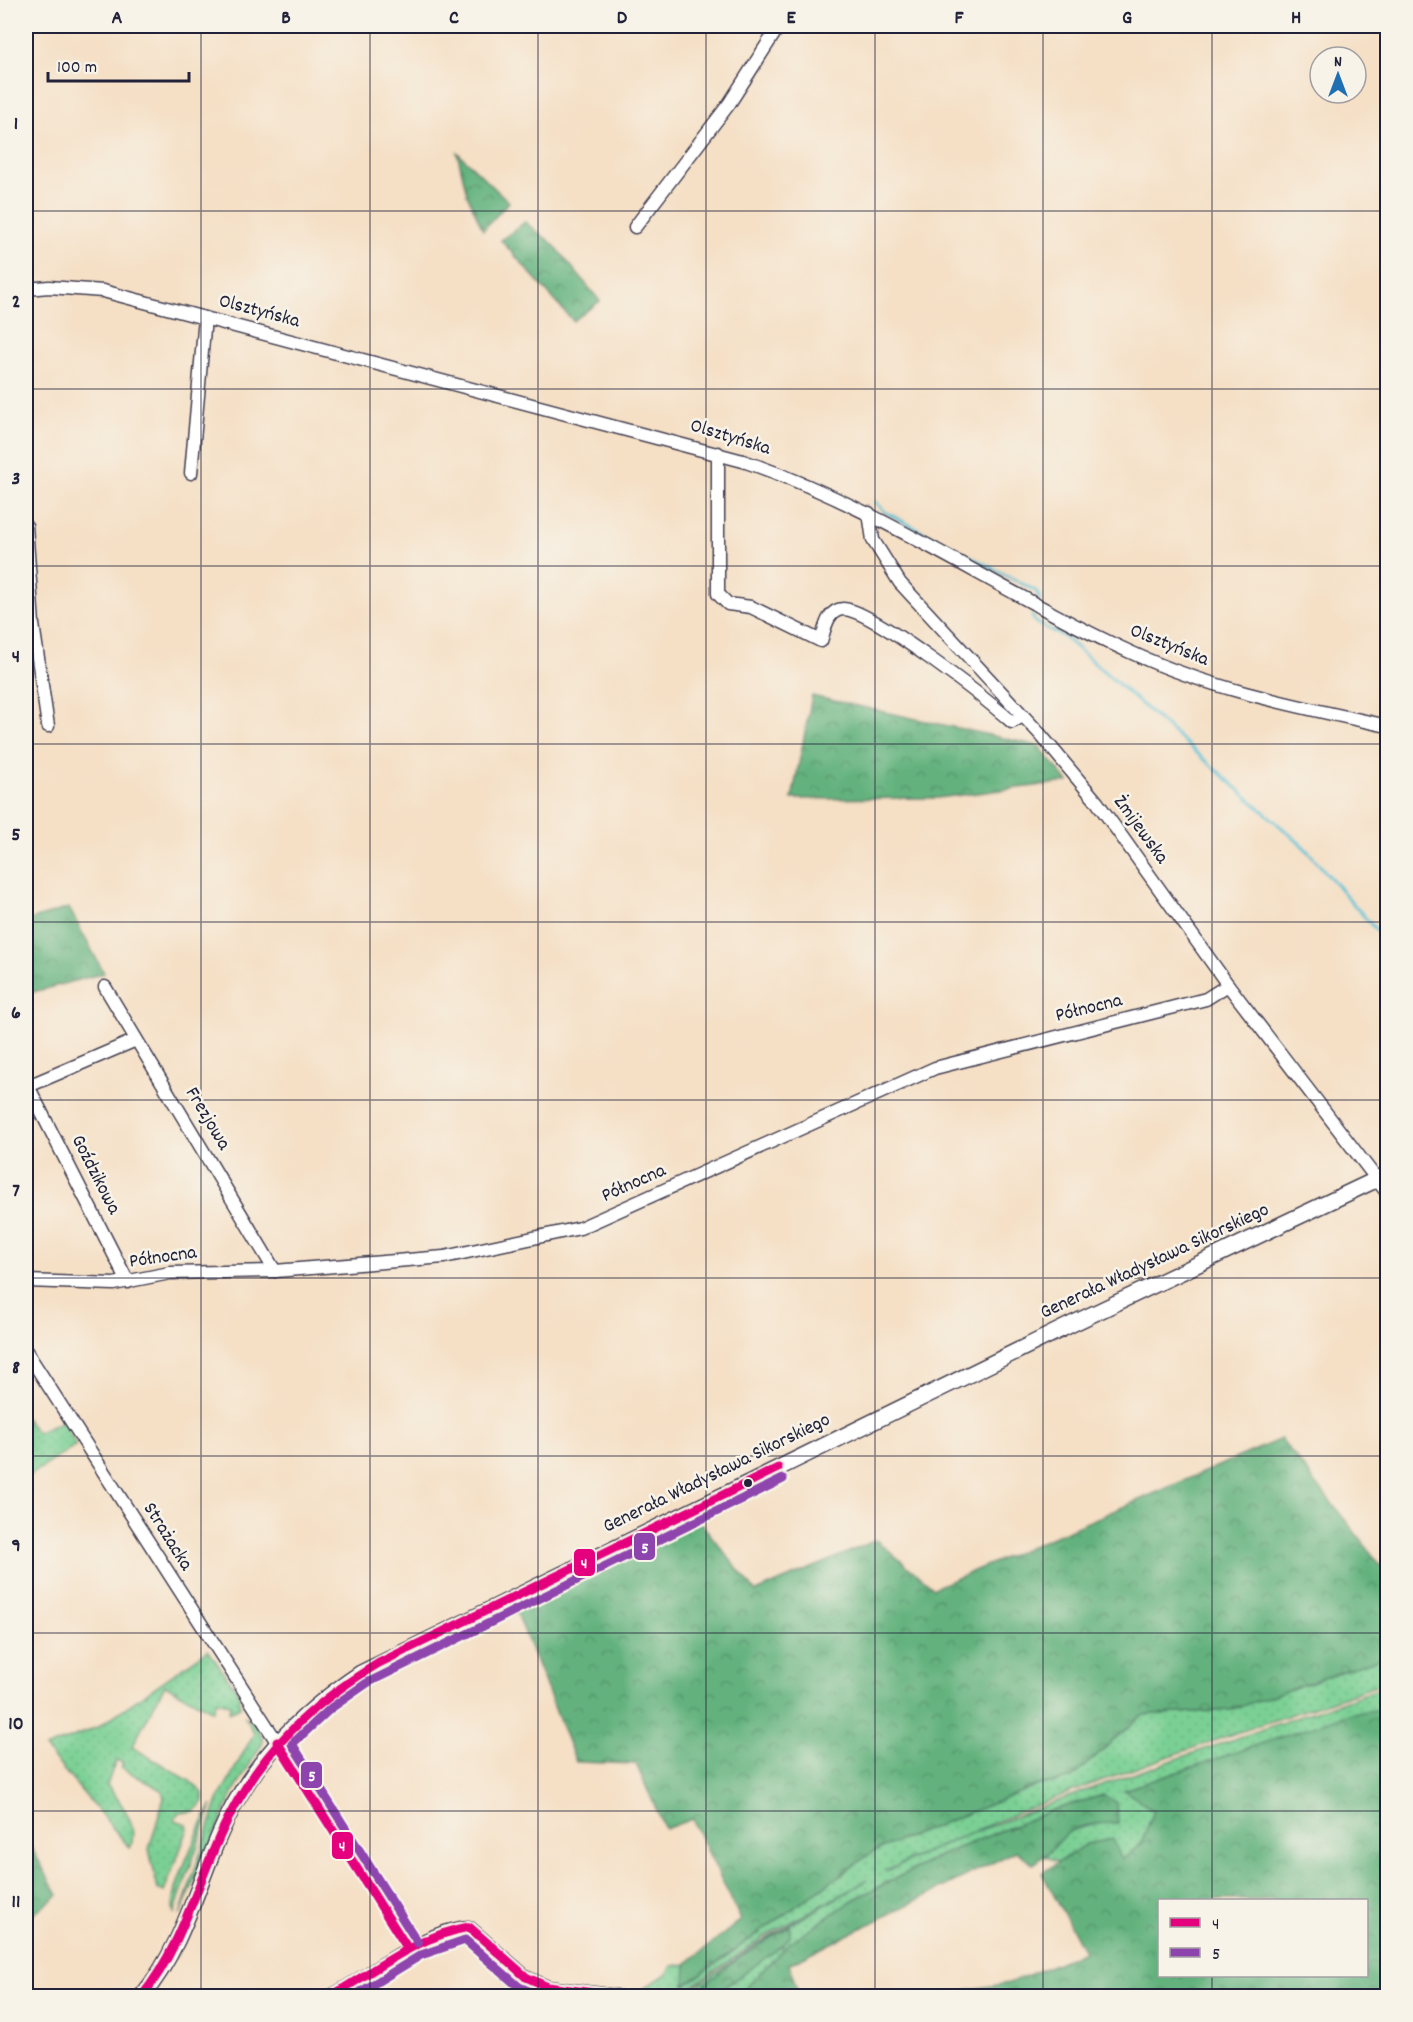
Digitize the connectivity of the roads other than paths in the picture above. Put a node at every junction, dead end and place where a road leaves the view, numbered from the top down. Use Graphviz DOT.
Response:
graph roads {
  1 [pos="779,26"];
  2 [pos="635,227"];
  3 [pos="26,289"];
  4 [pos="205,318"];
  5 [pos="718,453"];
  6 [pos="191,472"];
  7 [pos="869,513"];
  8 [pos="26,526"];
  9 [pos="1023,716"];
  10 [pos="48,726"];
  11 [pos="1388,726"];
  12 [pos="1228,985"];
  13 [pos="105,987"];
  14 [pos="136,1040"];
  15 [pos="27,1086"];
  16 [pos="1381,1176"];
  17 [pos="1388,1194"];
  18 [pos="275,1271"];
  19 [pos="26,1281"];
  20 [pos="128,1282"];
  21 [pos="26,1351"];
  22 [pos="277,1742"];
  23 [pos="142,1996"];
  24 [pos="330,1996"];
  25 [pos="617,1996"];
  1 -- 2 [label="street"];
  3 -- 4 [label="street, Olsztyńska"];
  4 -- 5 [label="street, Olsztyńska"];
  4 -- 6 [label="street"];
  5 -- 7 [label="street, Olsztyńska"];
  5 -- 9 [label="street"];
  7 -- 9 [label="street, Żmijewska"];
  7 -- 11 [label="street, Olsztyńska"];
  8 -- 10 [label="street"];
  9 -- 12 [label="street, Żmijewska"];
  12 -- 16 [label="street, Żmijewska"];
  12 -- 18 [label="street, Północna"];
  13 -- 14 [label="street, Frezjowa"];
  14 -- 15 [label="street"];
  14 -- 18 [label="street, Frezjowa"];
  15 -- 20 [label="street, Goździkowa"];
  16 -- 17 [label="street, Żmijewska"];
  16 -- 22 [label="main road, Generała Władysława Sikorskiego"];
  18 -- 20 [label="street, Północna"];
  19 -- 20 [label="street, Północna"];
  21 -- 22 [label="street, Strażacka"];
  22 -- 23 [label="main road, Generała Władysława Sikorskiego"];
  24 -- 25 [label="street"];
}
